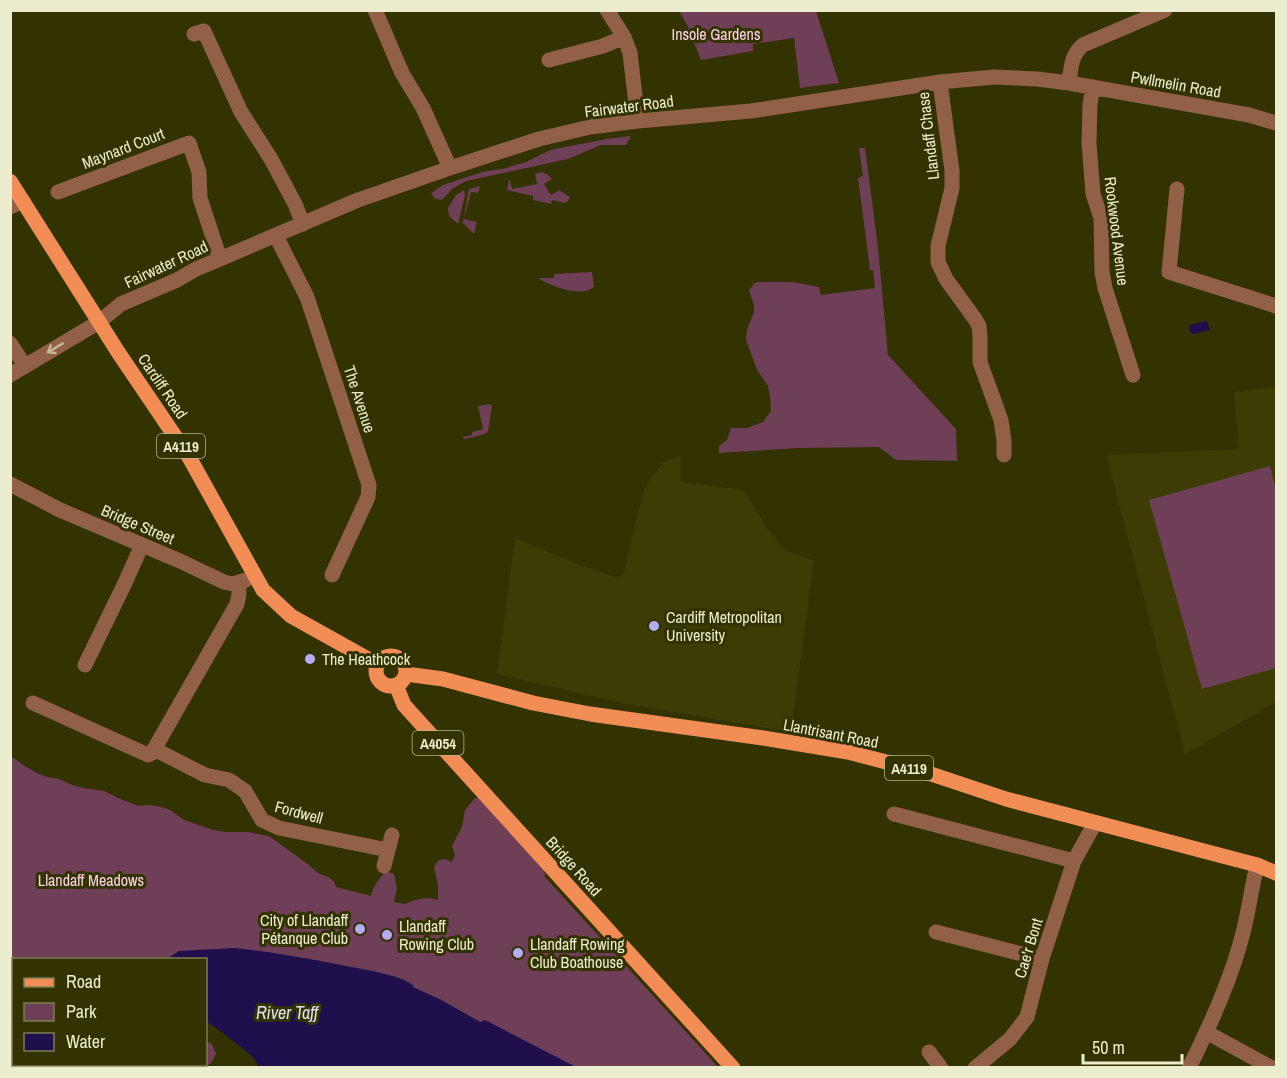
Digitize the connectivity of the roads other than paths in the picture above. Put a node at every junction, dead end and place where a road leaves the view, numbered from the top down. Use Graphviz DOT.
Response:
graph roads {
  1 [pos="375,10"];
  2 [pos="606,10"];
  3 [pos="1165,10"];
  4 [pos="194,34"];
  5 [pos="624,37"];
  6 [pos="549,60"];
  7 [pos="940,82"];
  8 [pos="1069,83"];
  9 [pos="1093,87"];
  10 [pos="638,121"];
  11 [pos="1276,123"];
  12 [pos="450,168"];
  13 [pos="10,181"];
  14 [pos="1177,189"];
  15 [pos="58,192"];
  16 [pos="17,204"];
  17 [pos="303,224"];
  18 [pos="276,236"];
  19 [pos="220,259"];
  20 [pos="1276,306"];
  21 [pos="99,322"];
  22 [pos="10,343"];
  23 [pos="25,366"];
  24 [pos="10,375"];
  25 [pos="1132,375"];
  26 [pos="1004,455"];
  27 [pos="10,484"];
  28 [pos="142,545"];
  29 [pos="332,575"];
  30 [pos="254,576"];
  31 [pos="238,583"];
  32 [pos="377,664"];
  33 [pos="85,665"];
  34 [pos="401,680"];
  35 [pos="33,703"];
  36 [pos="153,751"];
  37 [pos="894,814"];
  38 [pos="1095,823"];
  39 [pos="1074,861"];
  40 [pos="1257,865"];
  41 [pos="384,866"];
  42 [pos="1276,873"];
  43 [pos="936,932"];
  44 [pos="1042,958"];
  45 [pos="1206,1032"];
  46 [pos="929,1052"];
  47 [pos="733,1068"];
  48 [pos="941,1068"];
  49 [pos="975,1068"];
  50 [pos="1189,1068"];
  51 [pos="1272,1068"];
  1 -- 12 [label="street"];
  2 -- 5 [label="street"];
  3 -- 8 [label="street"];
  4 -- 17 [label="street"];
  5 -- 6 [label="street"];
  5 -- 10 [label="street"];
  7 -- 8 [label="street, Fairwater Road"];
  7 -- 10 [label="street, Fairwater Road"];
  7 -- 26 [label="street, Llandaff Chase"];
  8 -- 9 [label="street, Pwllmelin Road"];
  9 -- 11 [label="street, Pwllmelin Road"];
  9 -- 25 [label="street, Rookwood Avenue"];
  10 -- 12 [label="street, Fairwater Road"];
  12 -- 17 [label="street, Fairwater Road"];
  13 -- 16 [label="main road, Cardiff Road / A4119"];
  14 -- 20 [label="street"];
  15 -- 19 [label="street, Maynard Court"];
  16 -- 21 [label="main road, Cardiff Road / A4119"];
  17 -- 18 [label="street, Fairwater Road"];
  18 -- 19 [label="street, Fairwater Road"];
  18 -- 29 [label="street, The Avenue"];
  19 -- 21 [label="street, Fairwater Road"];
  21 -- 23 [label="street, Fairwater Road, one-way"];
  21 -- 30 [label="main road, Cardiff Road / A4119"];
  22 -- 23 [label="street"];
  23 -- 24 [label="street, Fairwater Road"];
  27 -- 28 [label="street, Bridge Street"];
  28 -- 31 [label="street, Bridge Street"];
  28 -- 33 [label="street"];
  30 -- 31 [label="street"];
  30 -- 32 [label="main road, Cardiff Road / A4119"];
  31 -- 36 [label="street"];
  32 -- 34 [label="main road"];
  32 -- 34 [label="main road"];
  34 -- 38 [label="main road, Llantrisant Road / A4119"];
  34 -- 47 [label="main road, Bridge Road / A4054"];
  35 -- 36 [label="street, Fordwell"];
  36 -- 41 [label="street, Fordwell"];
  37 -- 39 [label="street"];
  38 -- 39 [label="street, Cae'r Bont"];
  38 -- 40 [label="main road, Llantrisant Road / A4119"];
  39 -- 44 [label="street, Cae'r Bont"];
  40 -- 42 [label="main road, Llantrisant Road / A4119"];
  40 -- 45 [label="street"];
  43 -- 44 [label="street"];
  44 -- 49 [label="street, Cae'r Bont"];
  45 -- 50 [label="street"];
  45 -- 51 [label="street"];
  46 -- 48 [label="street"];
}
